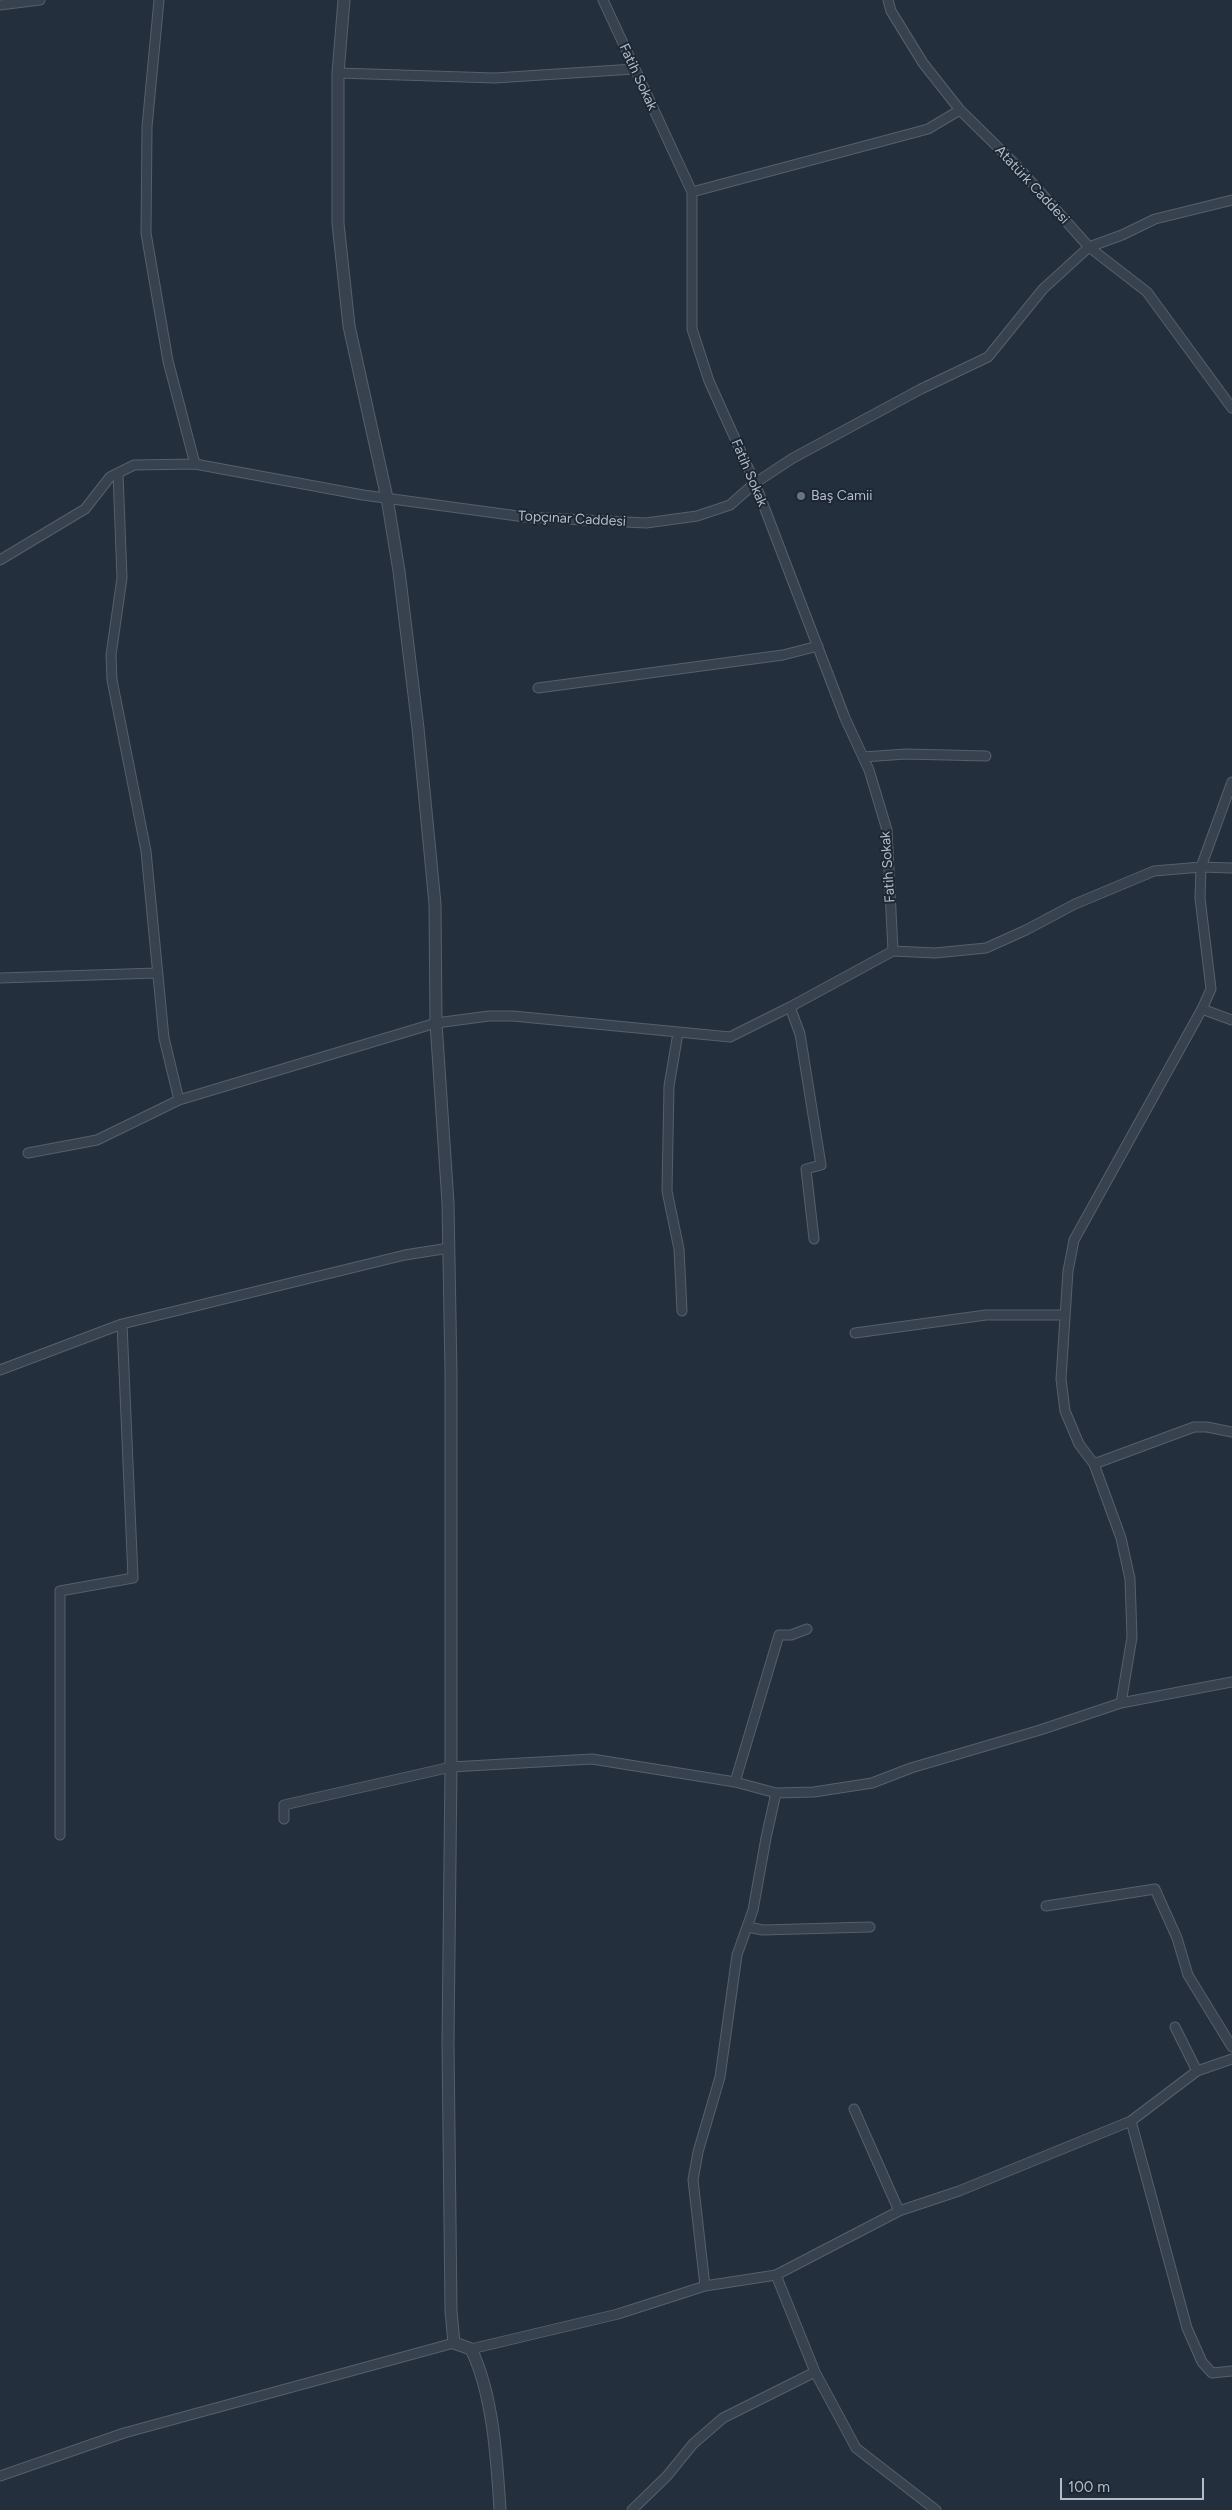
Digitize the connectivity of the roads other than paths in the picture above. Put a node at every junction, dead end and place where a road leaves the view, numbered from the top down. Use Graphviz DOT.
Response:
graph roads {
  1 [pos="40,0"];
  2 [pos="159,0"];
  3 [pos="344,0"];
  4 [pos="603,0"];
  5 [pos="888,0"];
  6 [pos="0,5"];
  7 [pos="634,69"];
  8 [pos="338,74"];
  9 [pos="960,110"];
  10 [pos="692,192"];
  11 [pos="1232,200"];
  12 [pos="1089,247"];
  13 [pos="1232,408"];
  14 [pos="195,464"];
  15 [pos="118,473"];
  16 [pos="755,483"];
  17 [pos="387,498"];
  18 [pos="0,560"];
  19 [pos="818,646"];
  20 [pos="538,688"];
  21 [pos="986,756"];
  22 [pos="863,757"];
  23 [pos="1232,782"];
  24 [pos="1200,866"];
  25 [pos="1232,868"];
  26 [pos="893,951"];
  27 [pos="157,973"];
  28 [pos="0,978"];
  29 [pos="790,1008"];
  30 [pos="1202,1009"];
  31 [pos="1232,1020"];
  32 [pos="436,1023"];
  33 [pos="678,1033"];
  34 [pos="179,1100"];
  35 [pos="28,1153"];
  36 [pos="814,1239"];
  37 [pos="449,1248"];
  38 [pos="682,1311"];
  39 [pos="1065,1315"];
  40 [pos="122,1324"];
  41 [pos="855,1333"];
  42 [pos="0,1370"];
  43 [pos="1232,1432"];
  44 [pos="1094,1464"];
  45 [pos="807,1629"];
  46 [pos="1232,1682"];
  47 [pos="1121,1703"];
  48 [pos="451,1767"];
  49 [pos="735,1782"];
  50 [pos="776,1793"];
  51 [pos="284,1819"];
  52 [pos="60,1835"];
  53 [pos="1046,1906"];
  54 [pos="748,1927"];
  55 [pos="870,1927"];
  56 [pos="1175,2026"];
  57 [pos="1232,2047"];
  58 [pos="1232,2059"];
  59 [pos="1197,2071"];
  60 [pos="854,2110"];
  61 [pos="1131,2121"];
  62 [pos="899,2211"];
  63 [pos="776,2275"];
  64 [pos="705,2286"];
  65 [pos="454,2343"];
  66 [pos="471,2349"];
  67 [pos="1232,2371"];
  68 [pos="815,2372"];
  69 [pos="0,2476"];
  70 [pos="500,2510"];
  71 [pos="632,2510"];
  72 [pos="936,2510"];
  1 -- 6 [label="street"];
  2 -- 14 [label="street"];
  3 -- 8 [label="street"];
  4 -- 7 [label="street, Fatih Sokak"];
  5 -- 9 [label="street, Atatürk Caddesi"];
  7 -- 8 [label="street"];
  7 -- 10 [label="street, Fatih Sokak"];
  8 -- 17 [label="street"];
  9 -- 10 [label="street"];
  9 -- 12 [label="street, Atatürk Caddesi"];
  10 -- 16 [label="street, Fatih Sokak"];
  11 -- 12 [label="street"];
  12 -- 13 [label="street, Atatürk Caddesi"];
  12 -- 16 [label="street, Topçınar Caddesi"];
  14 -- 15 [label="street, Topçınar Caddesi"];
  14 -- 17 [label="street, Topçınar Caddesi"];
  15 -- 18 [label="street, Topçınar Caddesi"];
  15 -- 27 [label="street"];
  16 -- 17 [label="street, Topçınar Caddesi"];
  16 -- 19 [label="street, Fatih Sokak"];
  17 -- 32 [label="street"];
  19 -- 20 [label="street"];
  19 -- 22 [label="street, Fatih Sokak"];
  21 -- 22 [label="street"];
  22 -- 26 [label="street, Fatih Sokak"];
  23 -- 24 [label="street"];
  24 -- 25 [label="street"];
  24 -- 26 [label="street"];
  24 -- 30 [label="street"];
  26 -- 29 [label="street"];
  27 -- 28 [label="street"];
  27 -- 34 [label="street"];
  29 -- 33 [label="street"];
  29 -- 36 [label="street"];
  30 -- 31 [label="street"];
  30 -- 39 [label="street"];
  32 -- 33 [label="street"];
  32 -- 34 [label="street"];
  32 -- 37 [label="street"];
  33 -- 38 [label="street"];
  34 -- 35 [label="street"];
  37 -- 40 [label="street"];
  37 -- 48 [label="street"];
  39 -- 41 [label="street"];
  39 -- 44 [label="street"];
  40 -- 42 [label="street"];
  40 -- 52 [label="street"];
  43 -- 44 [label="street"];
  44 -- 47 [label="street"];
  45 -- 49 [label="street"];
  46 -- 47 [label="street"];
  47 -- 50 [label="street"];
  48 -- 49 [label="street"];
  48 -- 51 [label="street"];
  48 -- 65 [label="street"];
  49 -- 50 [label="street"];
  50 -- 54 [label="street"];
  53 -- 57 [label="street"];
  54 -- 55 [label="street"];
  54 -- 64 [label="street"];
  56 -- 59 [label="street"];
  58 -- 59 [label="street"];
  59 -- 61 [label="street"];
  60 -- 62 [label="street"];
  61 -- 62 [label="street"];
  61 -- 67 [label="street"];
  62 -- 63 [label="street"];
  63 -- 64 [label="street"];
  63 -- 68 [label="street"];
  64 -- 66 [label="street"];
  65 -- 66 [label="street"];
  65 -- 69 [label="street"];
  66 -- 70 [label="street"];
  68 -- 71 [label="street"];
  68 -- 72 [label="street"];
}
